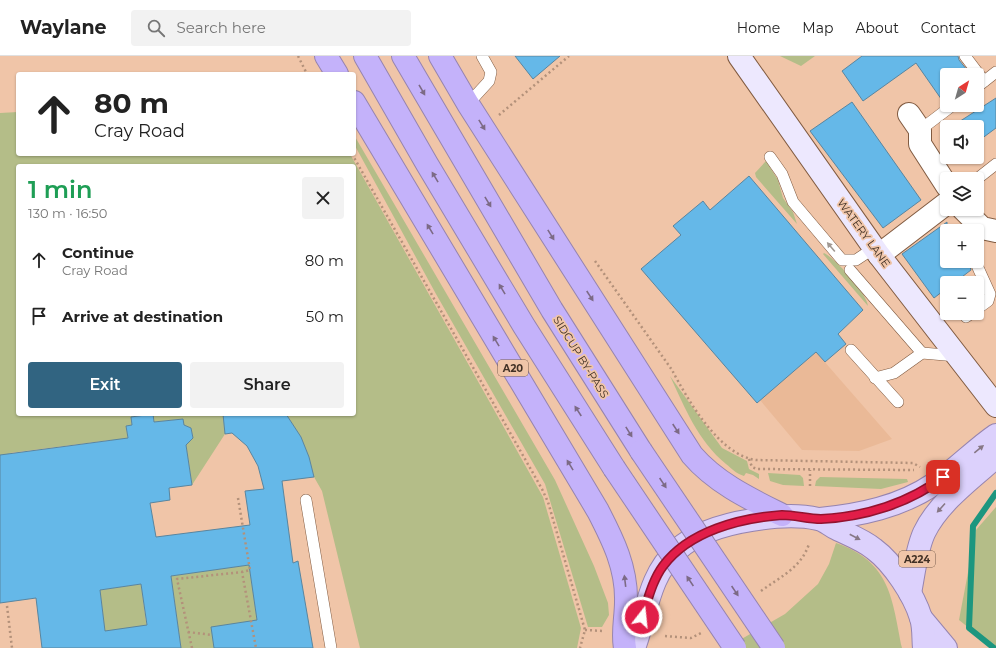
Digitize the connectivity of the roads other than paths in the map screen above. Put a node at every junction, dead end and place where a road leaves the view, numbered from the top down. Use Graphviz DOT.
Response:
graph roads {
  1 [pos="326,56"];
  2 [pos="365,56"];
  3 [pos="403,56"];
  4 [pos="440,56"];
  5 [pos="482,56"];
  6 [pos="738,56"];
  7 [pos="966,56"];
  8 [pos="972,68"];
  9 [pos="336,72"];
  10 [pos="996,72"];
  11 [pos="984,82"];
  12 [pos="468,104"];
  13 [pos="356,105"];
  14 [pos="940,111"];
  15 [pos="914,122"];
  16 [pos="770,157"];
  17 [pos="996,164"];
  18 [pos="984,173"];
  19 [pos="940,175"];
  20 [pos="940,208"];
  21 [pos="969,216"];
  22 [pos="985,231"];
  23 [pos="876,252"];
  24 [pos="850,270"];
  25 [pos="984,281"];
  26 [pos="984,304"];
  27 [pos="850,350"];
  28 [pos="922,353"];
  29 [pos="958,356"];
  30 [pos="875,378"];
  31 [pos="898,402"];
  32 [pos="996,406"];
  33 [pos="996,435"];
  34 [pos="996,456"];
  35 [pos="306,500"];
  36 [pos="782,515"];
  37 [pos="820,519"];
  38 [pos="910,593"];
  39 [pos="921,618"];
  40 [pos="331,648"];
  41 [pos="625,648"];
  42 [pos="634,648"];
  43 [pos="735,648"];
  44 [pos="774,648"];
  45 [pos="924,648"];
  46 [pos="946,648"];
  1 -- 9 [label="highway"];
  43 -- 2 [label="highway, A20, one-way, bridge"];
  3 -- 44 [label="highway, SIDCUP BY-PASS, one-way, bridge"];
  4 -- 12 [label="highway"];
  5 -- 12 [label="lane"];
  6 -- 23 [label="street, WATERY LANE"];
  7 -- 8 [label="lane"];
  10 -- 11 [label="lane"];
  12 -- 36 [label="highway, one-way"];
  41 -- 13 [label="highway, A20, one-way"];
  14 -- 15 [label="lane"];
  15 -- 19 [label="street"];
  23 -- 16 [label="lane, one-way"];
  17 -- 18 [label="lane"];
  20 -- 23 [label="street"];
  21 -- 22 [label="street"];
  23 -- 29 [label="street, WATERY LANE"];
  24 -- 28 [label="lane"];
  25 -- 26 [label="lane"];
  27 -- 30 [label="lane"];
  28 -- 29 [label="lane"];
  28 -- 30 [label="lane"];
  29 -- 32 [label="street, WATERY LANE"];
  30 -- 31 [label="lane"];
  37 -- 33 [label="main road, one-way"];
  34 -- 38 [label="main road, A224, one-way"];
  35 -- 40 [label="lane"];
  36 -- 37 [label="main road"];
  36 -- 42 [label="main road"];
  37 -- 38 [label="main road, one-way"];
  38 -- 39 [label="main road"];
  39 -- 45 [label="main road"];
  39 -- 46 [label="main road"];
}
